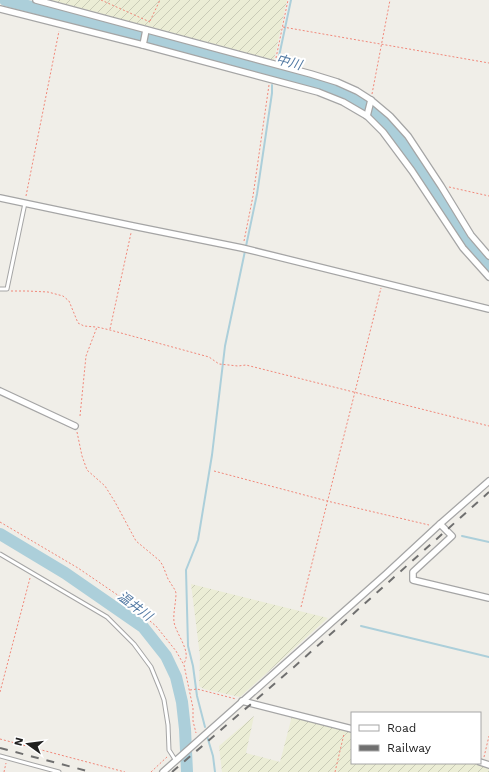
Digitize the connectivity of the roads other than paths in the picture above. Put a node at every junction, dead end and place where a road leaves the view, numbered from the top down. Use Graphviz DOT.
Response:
graph roads {
  1 [pos="36,0"];
  2 [pos="0,9"];
  3 [pos="146,31"];
  4 [pos="143,44"];
  5 [pos="371,101"];
  6 [pos="367,115"];
  7 [pos="0,198"];
  8 [pos="25,203"];
  9 [pos="489,256"];
  10 [pos="489,277"];
  11 [pos="0,289"];
  12 [pos="489,308"];
  13 [pos="0,392"];
  14 [pos="75,426"];
  15 [pos="489,481"];
  16 [pos="438,525"];
  17 [pos="0,554"];
  18 [pos="489,598"];
  19 [pos="242,701"];
  20 [pos="349,728"];
  21 [pos="0,756"];
  22 [pos="176,761"];
  23 [pos="481,762"];
  24 [pos="489,764"];
  25 [pos="58,772"];
  26 [pos="163,772"];
  1 -- 3 [label="street"];
  2 -- 4 [label="street"];
  3 -- 4 [label="street"];
  3 -- 5 [label="street"];
  4 -- 6 [label="street"];
  5 -- 6 [label="street"];
  5 -- 9 [label="street"];
  6 -- 10 [label="street"];
  7 -- 8 [label="street"];
  8 -- 11 [label="lane"];
  8 -- 12 [label="street"];
  13 -- 14 [label="street"];
  15 -- 16 [label="street"];
  16 -- 18 [label="street"];
  16 -- 19 [label="street"];
  17 -- 22 [label="lane"];
  19 -- 20 [label="street"];
  19 -- 22 [label="street"];
  21 -- 25 [label="lane"];
  22 -- 26 [label="street"];
  23 -- 24 [label="street"];
}
